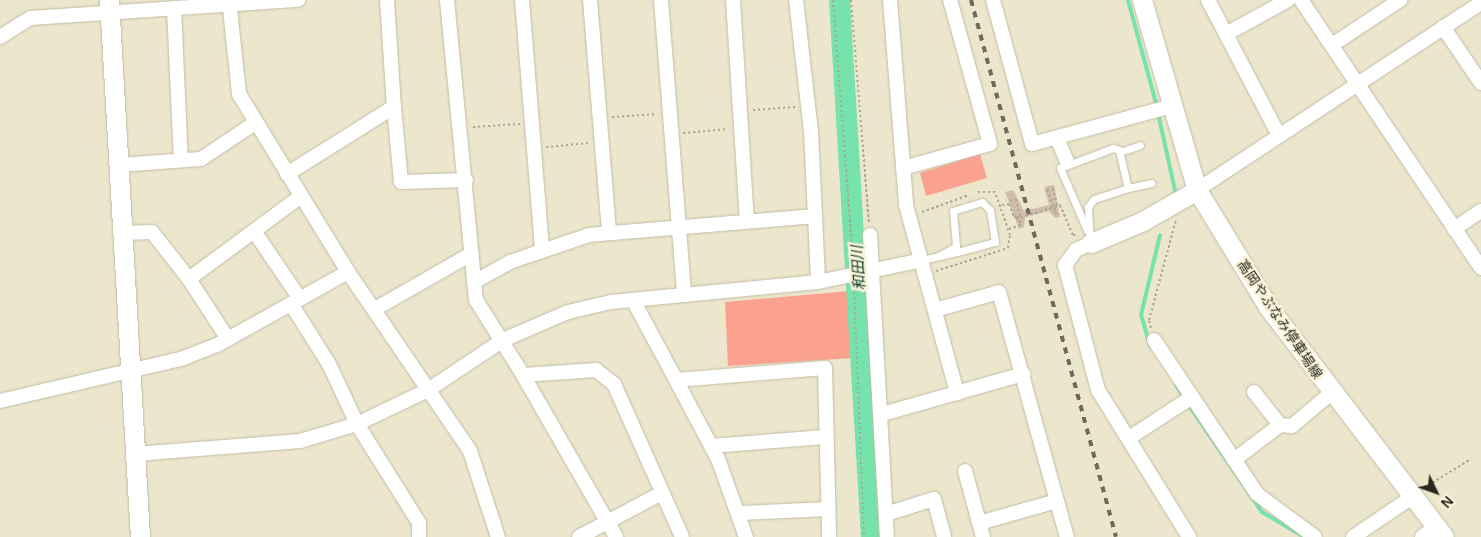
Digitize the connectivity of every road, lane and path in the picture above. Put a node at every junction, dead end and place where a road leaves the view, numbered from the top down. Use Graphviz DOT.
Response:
graph roads {
  1 [pos="298,0"];
  2 [pos="386,0"];
  3 [pos="447,0"];
  4 [pos="522,0"];
  5 [pos="590,0"];
  6 [pos="661,0"];
  7 [pos="733,0"];
  8 [pos="796,0"];
  9 [pos="851,0"];
  10 [pos="890,0"];
  11 [pos="950,0"];
  12 [pos="993,0"];
  13 [pos="1142,0"];
  14 [pos="1208,0"];
  15 [pos="1288,0"];
  16 [pos="1301,0"];
  17 [pos="1400,0"];
  18 [pos="229,2"];
  19 [pos="1481,3"];
  20 [pos="109,6"];
  21 [pos="174,8"];
  22 [pos="1443,27"];
  23 [pos="1226,34"];
  24 [pos="0,38"];
  25 [pos="1332,45"];
  26 [pos="1358,81"];
  27 [pos="1481,83"];
  28 [pos="808,106"];
  29 [pos="394,107"];
  30 [pos="1168,107"];
  31 [pos="740,110"];
  32 [pos="669,113"];
  33 [pos="600,118"];
  34 [pos="255,123"];
  35 [pos="532,123"];
  36 [pos="463,128"];
  37 [pos="741,128"];
  38 [pos="671,134"];
  39 [pos="1279,135"];
  40 [pos="1056,138"];
  41 [pos="602,141"];
  42 [pos="1140,146"];
  43 [pos="534,148"];
  44 [pos="1120,152"];
  45 [pos="181,160"];
  46 [pos="1067,162"];
  47 [pos="119,165"];
  48 [pos="903,168"];
  49 [pos="287,174"];
  50 [pos="466,180"];
  51 [pos="1151,183"];
  52 [pos="1128,188"];
  53 [pos="1197,190"];
  54 [pos="301,196"];
  55 [pos="1010,201"];
  56 [pos="1001,205"];
  57 [pos="1055,207"];
  58 [pos="1045,209"];
  59 [pos="1481,211"];
  60 [pos="1056,214"];
  61 [pos="815,216"];
  62 [pos="1019,216"];
  63 [pos="1176,220"];
  64 [pos="747,221"];
  65 [pos="920,221"];
  66 [pos="678,226"];
  67 [pos="1008,229"];
  68 [pos="1454,229"];
  69 [pos="254,231"];
  70 [pos="609,231"];
  71 [pos="123,233"];
  72 [pos="870,235"];
  73 [pos="1085,236"];
  74 [pos="542,250"];
  75 [pos="471,254"];
  76 [pos="939,256"];
  77 [pos="922,260"];
  78 [pos="1481,268"];
  79 [pos="936,271"];
  80 [pos="348,272"];
  81 [pos="871,272"];
  82 [pos="189,279"];
  83 [pos="474,282"];
  84 [pos="818,282"];
  85 [pos="684,295"];
  86 [pos="633,300"];
  87 [pos="296,301"];
  88 [pos="375,309"];
  89 [pos="935,310"];
  90 [pos="228,340"];
  91 [pos="503,340"];
  92 [pos="1154,340"];
  93 [pos="132,370"];
  94 [pos="1023,374"];
  95 [pos="523,375"];
  96 [pos="676,380"];
  97 [pos="428,390"];
  98 [pos="1254,392"];
  99 [pos="957,393"];
  100 [pos="1330,393"];
  101 [pos="1192,397"];
  102 [pos="0,401"];
  103 [pos="882,414"];
  104 [pos="357,424"];
  105 [pos="1280,425"];
  106 [pos="825,437"];
  107 [pos="1129,438"];
  108 [pos="711,446"];
  109 [pos="135,454"];
  110 [pos="1470,459"];
  111 [pos="1234,460"];
  112 [pos="965,471"];
  113 [pos="660,494"];
  114 [pos="1412,497"];
  115 [pos="1057,502"];
  116 [pos="828,509"];
  117 [pos="741,513"];
  118 [pos="886,514"];
  119 [pos="609,521"];
  120 [pos="979,522"];
  121 [pos="1434,534"];
  122 [pos="140,537"];
  123 [pos="420,537"];
  124 [pos="498,537"];
  125 [pos="580,537"];
  126 [pos="616,537"];
  127 [pos="682,537"];
  128 [pos="746,537"];
  129 [pos="829,537"];
  130 [pos="888,537"];
  131 [pos="944,537"];
  132 [pos="983,537"];
  133 [pos="1067,537"];
  134 [pos="1189,537"];
  135 [pos="1315,537"];
  136 [pos="1353,537"];
  1 -- 18 [label="street"];
  2 -- 29 [label="street"];
  3 -- 36 [label="street"];
  4 -- 35 [label="street"];
  5 -- 33 [label="street"];
  6 -- 32 [label="street"];
  7 -- 31 [label="street"];
  8 -- 28 [label="street"];
  9 -- 72 [label="path"];
  10 -- 48 [label="street"];
  11 -- 48 [label="street"];
  12 -- 40 [label="street"];
  13 -- 30 [label="street, 高岡やぶなみ停車場線"];
  14 -- 23 [label="street"];
  15 -- 23 [label="street"];
  16 -- 25 [label="street"];
  17 -- 25 [label="street"];
  18 -- 21 [label="street"];
  18 -- 34 [label="street"];
  19 -- 22 [label="street"];
  20 -- 21 [label="street"];
  20 -- 24 [label="street"];
  20 -- 47 [label="street"];
  21 -- 45 [label="street"];
  22 -- 26 [label="street"];
  22 -- 27 [label="street"];
  23 -- 39 [label="street"];
  25 -- 26 [label="street"];
  26 -- 39 [label="street"];
  26 -- 68 [label="street"];
  28 -- 31 [label="path"];
  28 -- 61 [label="street"];
  29 -- 49 [label="street"];
  29 -- 50 [label="street"];
  30 -- 40 [label="street"];
  30 -- 53 [label="street, 高岡やぶなみ停車場線"];
  31 -- 37 [label="street"];
  32 -- 33 [label="path"];
  32 -- 38 [label="street"];
  33 -- 41 [label="street"];
  34 -- 45 [label="street"];
  34 -- 49 [label="street"];
  35 -- 36 [label="path"];
  35 -- 43 [label="street"];
  36 -- 50 [label="street"];
  37 -- 38 [label="path"];
  37 -- 64 [label="street"];
  38 -- 66 [label="street"];
  39 -- 53 [label="street"];
  40 -- 46 [label="street"];
  41 -- 43 [label="path"];
  41 -- 70 [label="street"];
  42 -- 44 [label="lane"];
  43 -- 74 [label="street"];
  44 -- 46 [label="lane"];
  44 -- 52 [label="lane"];
  45 -- 47 [label="street"];
  46 -- 73 [label="lane"];
  47 -- 71 [label="street"];
  48 -- 77 [label="street"];
  49 -- 54 [label="street"];
  50 -- 75 [label="street"];
  51 -- 52 [label="lane"];
  52 -- 73 [label="lane"];
  53 -- 73 [label="street"];
  53 -- 100 [label="street, 高岡やぶなみ停車場線"];
  54 -- 69 [label="street"];
  54 -- 80 [label="street"];
  55 -- 62 [label="path"];
  56 -- 62 [label="path"];
  56 -- 65 [label="path"];
  56 -- 67 [label="path"];
  57 -- 57 [label="path, bridge"];
  57 -- 58 [label="path"];
  57 -- 60 [label="path, bridge"];
  57 -- 62 [label="path, bridge"];
  57 -- 73 [label="path"];
  59 -- 68 [label="street"];
  61 -- 64 [label="street"];
  61 -- 84 [label="street"];
  62 -- 67 [label="path, bridge"];
  63 -- 92 [label="path"];
  64 -- 66 [label="street"];
  66 -- 70 [label="street"];
  66 -- 85 [label="street"];
  67 -- 79 [label="path"];
  68 -- 78 [label="street"];
  69 -- 82 [label="street"];
  69 -- 87 [label="street"];
  70 -- 74 [label="street"];
  71 -- 82 [label="street"];
  71 -- 93 [label="street"];
  72 -- 81 [label="street"];
  73 -- 107 [label="street"];
  74 -- 83 [label="street"];
  75 -- 83 [label="street"];
  75 -- 88 [label="street"];
  76 -- 76 [label="lane"];
  76 -- 77 [label="lane"];
  77 -- 81 [label="street"];
  77 -- 89 [label="street"];
  80 -- 87 [label="street"];
  80 -- 88 [label="street"];
  81 -- 84 [label="street"];
  81 -- 103 [label="street"];
  82 -- 90 [label="street"];
  83 -- 91 [label="street"];
  84 -- 85 [label="street"];
  85 -- 86 [label="street"];
  86 -- 91 [label="street"];
  86 -- 96 [label="street"];
  87 -- 90 [label="street"];
  87 -- 104 [label="street"];
  88 -- 97 [label="street"];
  89 -- 94 [label="street"];
  89 -- 99 [label="street"];
  90 -- 93 [label="street"];
  91 -- 95 [label="street"];
  91 -- 97 [label="street"];
  92 -- 101 [label="street"];
  93 -- 102 [label="street"];
  93 -- 109 [label="street"];
  94 -- 99 [label="street"];
  94 -- 115 [label="street"];
  95 -- 113 [label="street"];
  95 -- 119 [label="street"];
  96 -- 106 [label="street"];
  96 -- 108 [label="street"];
  97 -- 104 [label="street"];
  97 -- 124 [label="street"];
  98 -- 105 [label="street"];
  99 -- 103 [label="street"];
  100 -- 105 [label="street"];
  100 -- 114 [label="street, 高岡やぶなみ停車場線"];
  101 -- 107 [label="street"];
  101 -- 111 [label="street"];
  103 -- 118 [label="street"];
  104 -- 109 [label="street"];
  104 -- 123 [label="street"];
  105 -- 111 [label="street"];
  106 -- 108 [label="street"];
  106 -- 116 [label="street"];
  107 -- 134 [label="street"];
  108 -- 117 [label="street"];
  109 -- 122 [label="street"];
  110 -- 114 [label="path"];
  111 -- 135 [label="street"];
  112 -- 120 [label="street"];
  113 -- 119 [label="street"];
  113 -- 127 [label="street"];
  114 -- 121 [label="street, 高岡やぶなみ停車場線"];
  114 -- 136 [label="street"];
  115 -- 120 [label="street"];
  115 -- 133 [label="street"];
  116 -- 117 [label="street"];
  116 -- 129 [label="street"];
  117 -- 128 [label="street"];
  118 -- 130 [label="street"];
  118 -- 131 [label="street"];
  119 -- 125 [label="street"];
  119 -- 126 [label="street"];
  120 -- 132 [label="street"];
}
